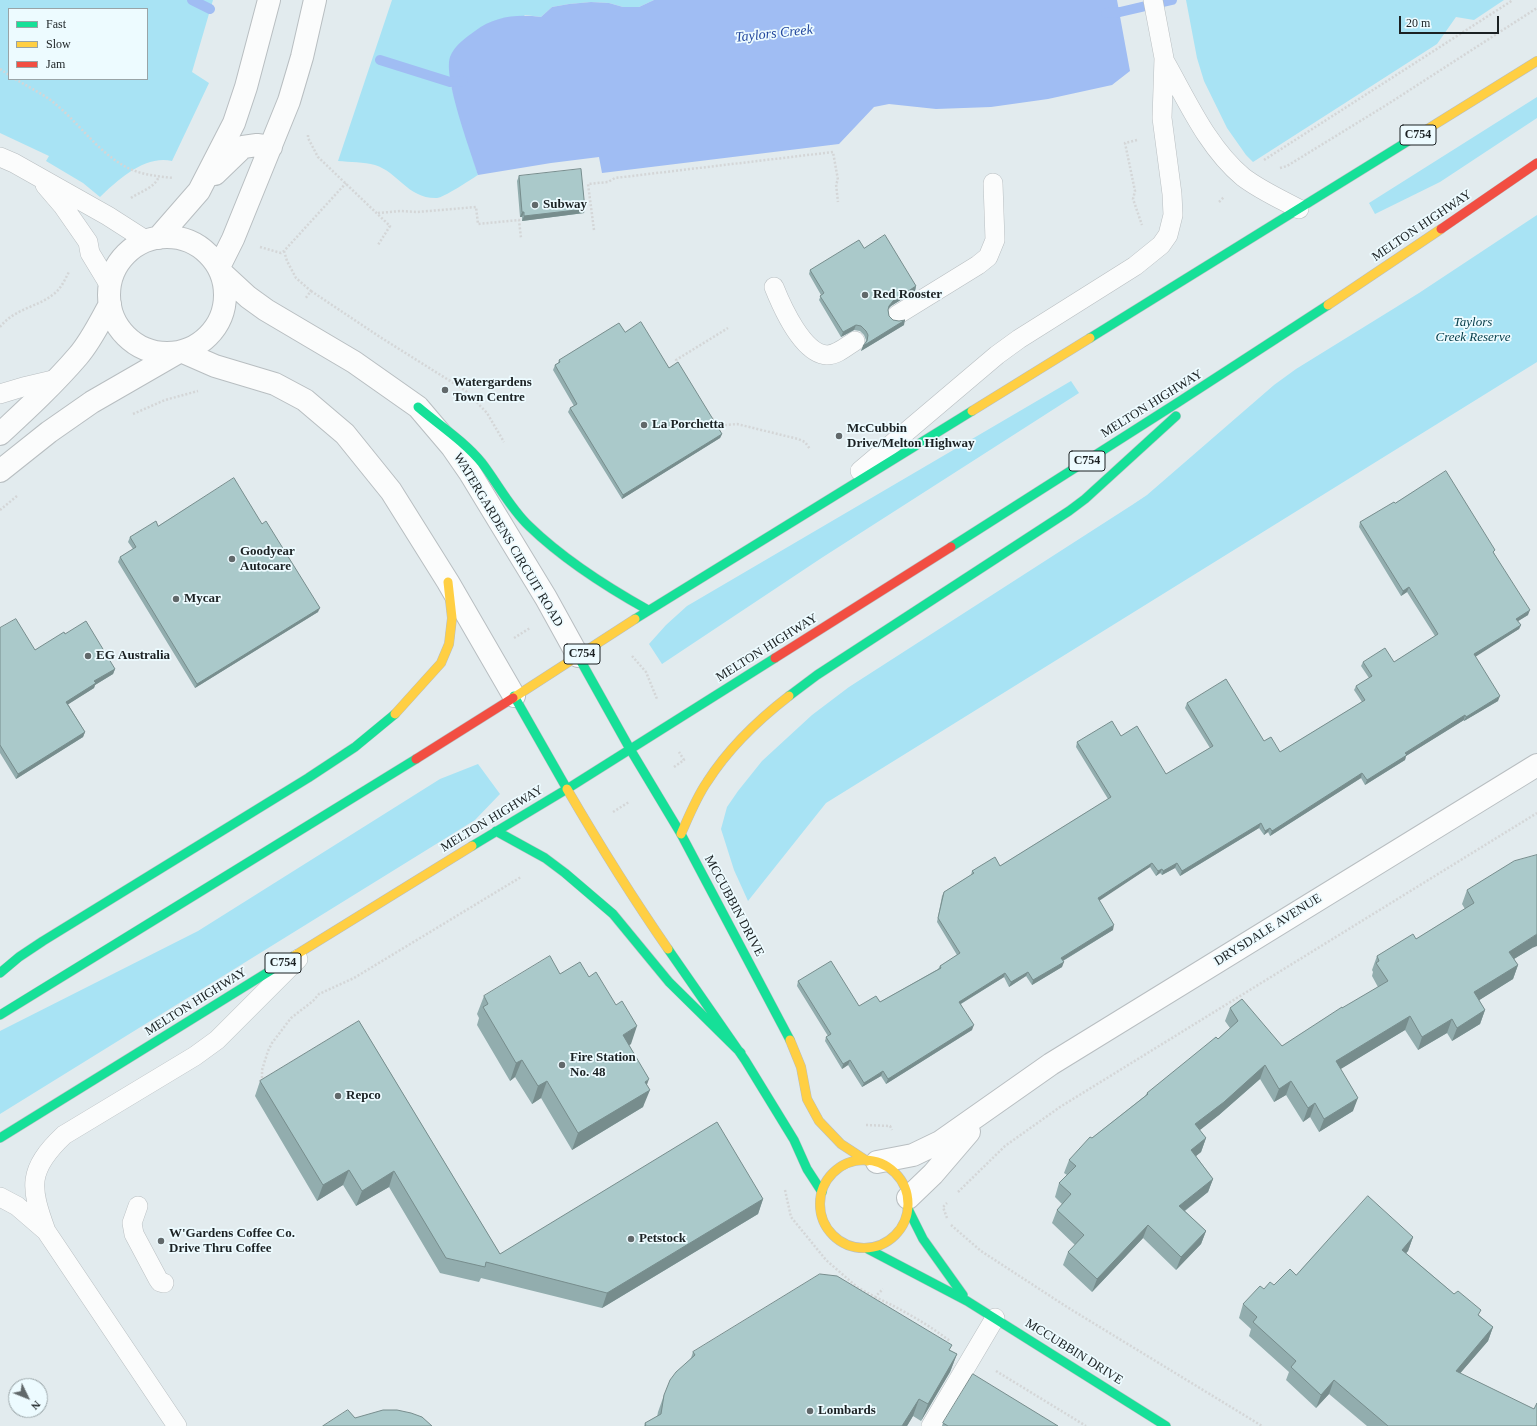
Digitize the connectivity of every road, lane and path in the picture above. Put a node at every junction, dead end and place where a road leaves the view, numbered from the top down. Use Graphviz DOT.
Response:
graph roads {
  1 [pos="269,0"];
  2 [pos="315,0"];
  3 [pos="1153,0"];
  4 [pos="1513,0"];
  5 [pos="1537,8"];
  6 [pos="1164,58"];
  7 [pos="1537,60"];
  8 [pos="17,80"];
  9 [pos="308,133"];
  10 [pos="271,147"];
  11 [pos="0,157"];
  12 [pos="1537,163"];
  13 [pos="1287,166"];
  14 [pos="36,175"];
  15 [pos="1243,176"];
  16 [pos="180,179"];
  17 [pos="993,183"];
  18 [pos="199,191"];
  19 [pos="838,202"];
  20 [pos="1219,202"];
  21 [pos="1299,209"];
  22 [pos="378,213"];
  23 [pos="594,230"];
  24 [pos="521,238"];
  25 [pos="153,240"];
  26 [pos="378,245"];
  27 [pos="220,270"];
  28 [pos="774,287"];
  29 [pos="110,295"];
  30 [pos="897,316"];
  31 [pos="728,328"];
  32 [pos="855,341"];
  33 [pos="180,352"];
  34 [pos="680,366"];
  35 [pos="1222,375"];
  36 [pos="57,379"];
  37 [pos="202,390"];
  38 [pos="0,394"];
  39 [pos="418,407"];
  40 [pos="130,415"];
  41 [pos="711,416"];
  42 [pos="0,434"];
  43 [pos="810,449"];
  44 [pos="0,470"];
  45 [pos="18,496"];
  46 [pos="826,499"];
  47 [pos="0,510"];
  48 [pos="448,582"];
  49 [pos="648,610"];
  50 [pos="578,656"];
  51 [pos="514,696"];
  52 [pos="630,749"];
  53 [pos="1537,765"];
  54 [pos="567,789"];
  55 [pos="1537,814"];
  56 [pos="496,831"];
  57 [pos="681,834"];
  58 [pos="316,942"];
  59 [pos="0,973"];
  60 [pos="0,1015"];
  61 [pos="741,1053"];
  62 [pos="1000,1099"];
  63 [pos="0,1138"];
  64 [pos="836,1140"];
  65 [pos="913,1155"];
  66 [pos="872,1161"];
  67 [pos="804,1162"];
  68 [pos="933,1174"];
  69 [pos="822,1192"];
  70 [pos="955,1195"];
  71 [pos="0,1197"];
  72 [pos="908,1203"];
  73 [pos="138,1206"];
  74 [pos="46,1232"];
  75 [pos="868,1249"];
  76 [pos="906,1268"];
  77 [pos="164,1284"];
  78 [pos="967,1301"];
  79 [pos="996,1318"];
  80 [pos="177,1426"];
  81 [pos="932,1426"];
  82 [pos="1166,1426"];
  83 [pos="1262,1426"];
  1 -- 18 [label="street"];
  2 -- 10 [label="street"];
  3 -- 6 [label="lane"];
  4 -- 15 [label="path"];
  5 -- 13 [label="path"];
  6 -- 15 [label="lane"];
  6 -- 46 [label="lane"];
  7 -- 21 [label="main road, C754"];
  8 -- 16 [label="path"];
  9 -- 22 [label="path"];
  10 -- 18 [label="street"];
  10 -- 27 [label="street"];
  11 -- 14 [label="lane"];
  12 -- 35 [label="main road, MELTON HIGHWAY / C754"];
  14 -- 25 [label="lane"];
  14 -- 29 [label="lane"];
  15 -- 20 [label="path"];
  15 -- 21 [label="lane"];
  17 -- 30 [label="lane"];
  18 -- 25 [label="street"];
  19 -- 23 [label="path"];
  21 -- 46 [label="main road, C754"];
  22 -- 24 [label="path"];
  22 -- 26 [label="path"];
  25 -- 27 [label="street"];
  25 -- 29 [label="street"];
  27 -- 33 [label="street"];
  27 -- 39 [label="street, WATERGARDENS CIRCUIT ROAD"];
  28 -- 32 [label="lane"];
  29 -- 33 [label="street"];
  29 -- 36 [label="street"];
  31 -- 34 [label="path"];
  33 -- 44 [label="street"];
  33 -- 48 [label="street"];
  35 -- 52 [label="main road, MELTON HIGHWAY / C754"];
  35 -- 57 [label="main road"];
  36 -- 38 [label="lane"];
  36 -- 42 [label="street"];
  37 -- 40 [label="path"];
  39 -- 49 [label="main road"];
  39 -- 50 [label="street, WATERGARDENS CIRCUIT ROAD"];
  41 -- 43 [label="path"];
  45 -- 47 [label="path"];
  46 -- 49 [label="main road, C754"];
  48 -- 51 [label="street"];
  48 -- 59 [label="main road"];
  49 -- 50 [label="main road, C754"];
  50 -- 51 [label="main road, C754"];
  50 -- 52 [label="main road, MCCUBBIN DRIVE"];
  51 -- 54 [label="main road"];
  51 -- 60 [label="main road, C754"];
  52 -- 54 [label="main road, MELTON HIGHWAY / C754"];
  52 -- 57 [label="main road, MCCUBBIN DRIVE"];
  53 -- 62 [label="street, DRYSDALE AVENUE"];
  54 -- 56 [label="main road, MELTON HIGHWAY / C754"];
  54 -- 61 [label="main road"];
  55 -- 70 [label="path"];
  56 -- 58 [label="main road, MELTON HIGHWAY / C754"];
  56 -- 61 [label="main road"];
  57 -- 64 [label="main road, MCCUBBIN DRIVE"];
  58 -- 63 [label="main road, MELTON HIGHWAY / C754"];
  58 -- 74 [label="lane"];
  61 -- 67 [label="main road"];
  62 -- 65 [label="street, DRYSDALE AVENUE"];
  62 -- 68 [label="street, DRYSDALE AVENUE"];
  64 -- 65 [label="path"];
  64 -- 66 [label="main road, MCCUBBIN DRIVE"];
  65 -- 66 [label="street, DRYSDALE AVENUE"];
  66 -- 69 [label="main road"];
  66 -- 72 [label="main road"];
  67 -- 69 [label="main road"];
  67 -- 76 [label="path"];
  68 -- 70 [label="path"];
  68 -- 72 [label="street, DRYSDALE AVENUE"];
  69 -- 75 [label="main road"];
  70 -- 83 [label="path"];
  71 -- 74 [label="lane"];
  72 -- 75 [label="main road"];
  72 -- 78 [label="main road, MCCUBBIN DRIVE"];
  73 -- 77 [label="lane"];
  74 -- 80 [label="lane"];
  75 -- 76 [label="main road, MCCUBBIN DRIVE"];
  76 -- 78 [label="main road, MCCUBBIN DRIVE"];
  78 -- 79 [label="main road, MCCUBBIN DRIVE"];
  79 -- 81 [label="lane"];
  79 -- 82 [label="main road, MCCUBBIN DRIVE"];
}
